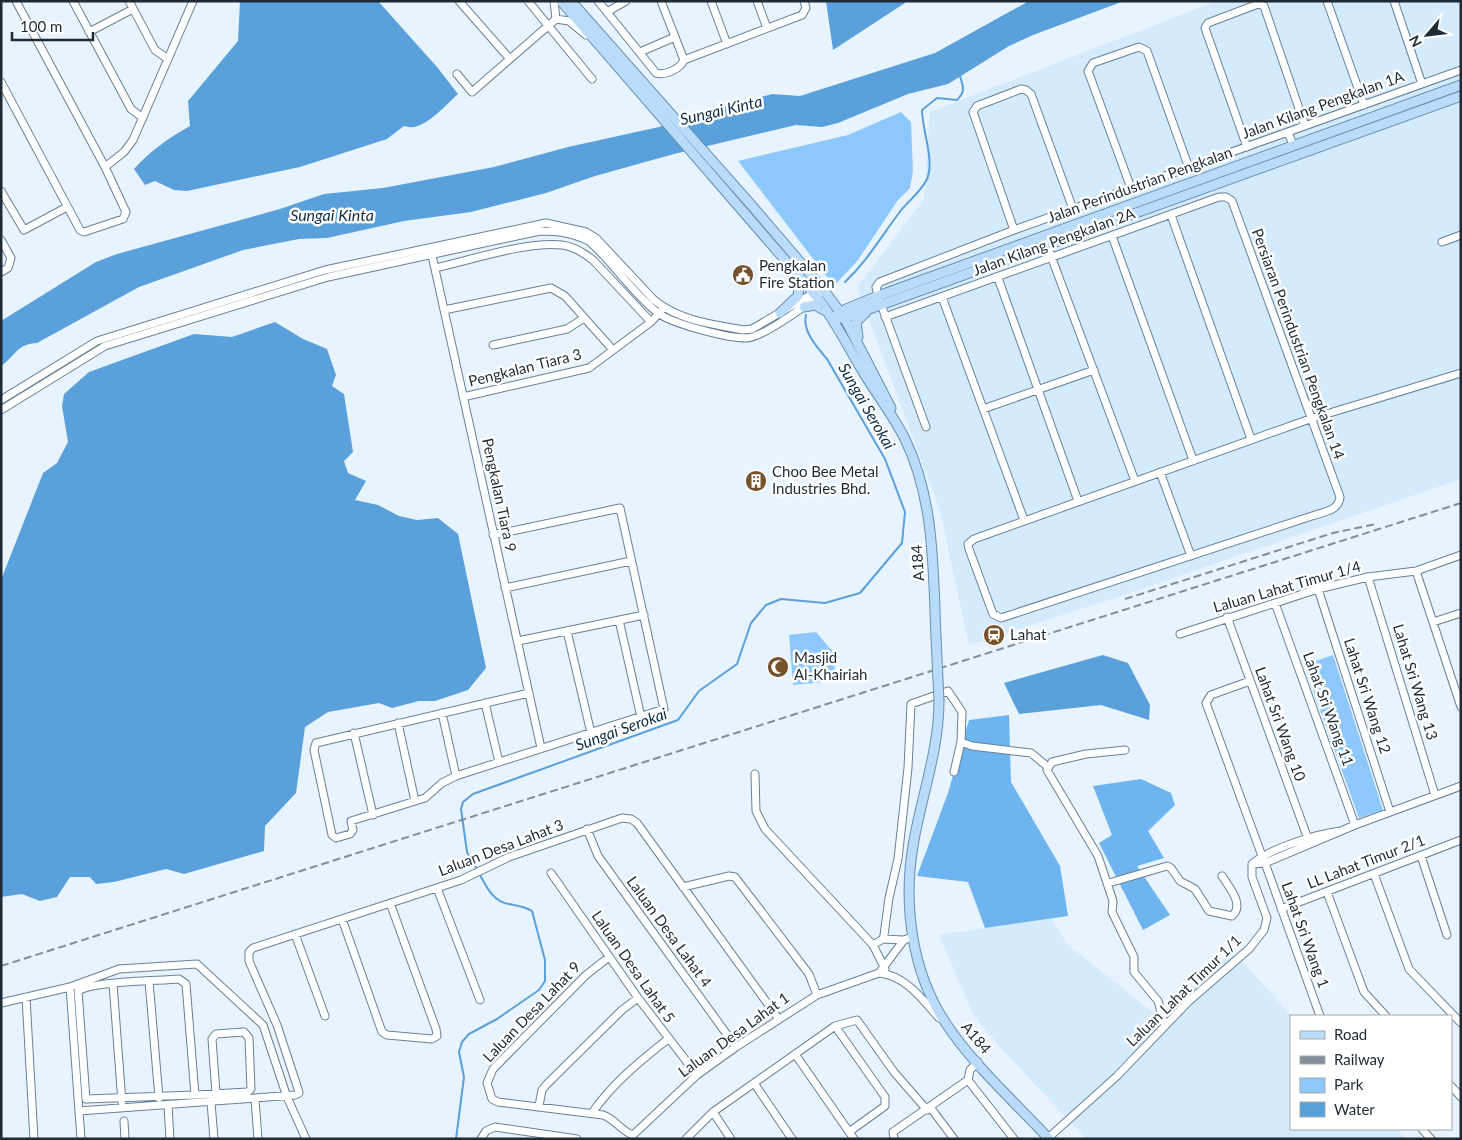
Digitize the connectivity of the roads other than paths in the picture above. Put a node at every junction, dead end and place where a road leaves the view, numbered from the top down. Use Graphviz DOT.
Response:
graph roads {
  1 [pos="16,1"];
  2 [pos="73,1"];
  3 [pos="129,1"];
  4 [pos="194,1"];
  5 [pos="459,1"];
  6 [pos="528,1"];
  7 [pos="554,1"];
  8 [pos="560,1"];
  9 [pos="571,1"];
  10 [pos="598,1"];
  11 [pos="626,1"];
  12 [pos="662,1"];
  13 [pos="711,1"];
  14 [pos="756,1"];
  15 [pos="804,1"];
  16 [pos="1327,1"];
  17 [pos="1394,1"];
  18 [pos="133,9"];
  19 [pos="606,12"];
  20 [pos="556,19"];
  21 [pos="548,25"];
  22 [pos="767,28"];
  23 [pos="89,32"];
  24 [pos="675,37"];
  25 [pos="596,43"];
  26 [pos="727,44"];
  27 [pos="640,52"];
  28 [pos="509,58"];
  29 [pos="168,59"];
  30 [pos="684,60"];
  31 [pos="1461,70"];
  32 [pos="456,74"];
  33 [pos="592,79"];
  34 [pos="1,82"];
  35 [pos="1422,84"];
  36 [pos="1461,84"];
  37 [pos="1461,96"];
  38 [pos="1364,105"];
  39 [pos="143,118"];
  40 [pos="1305,126"];
  41 [pos="1288,132"];
  42 [pos="1292,145"];
  43 [pos="1248,147"];
  44 [pos="1252,159"];
  45 [pos="105,167"];
  46 [pos="719,168"];
  47 [pos="1189,168"];
  48 [pos="1256,170"];
  49 [pos="1131,188"];
  50 [pos="1,191"];
  51 [pos="1232,201"];
  52 [pos="67,207"];
  53 [pos="1073,209"];
  54 [pos="1172,215"];
  55 [pos="757,227"];
  56 [pos="1014,230"];
  57 [pos="1042,235"];
  58 [pos="1461,235"];
  59 [pos="1112,236"];
  60 [pos="1,240"];
  61 [pos="1442,242"];
  62 [pos="1048,244"];
  63 [pos="432,252"];
  64 [pos="792,252"];
  65 [pos="780,255"];
  66 [pos="1053,258"];
  67 [pos="435,268"];
  68 [pos="1,272"];
  69 [pos="998,278"];
  70 [pos="823,289"];
  71 [pos="815,295"];
  72 [pos="942,297"];
  73 [pos="831,299"];
  74 [pos="877,303"];
  75 [pos="856,304"];
  76 [pos="804,307"];
  77 [pos="444,310"];
  78 [pos="661,311"];
  79 [pos="780,313"];
  80 [pos="831,315"];
  81 [pos="842,315"];
  82 [pos="886,317"];
  83 [pos="584,318"];
  84 [pos="651,322"];
  85 [pos="773,322"];
  86 [pos="860,344"];
  87 [pos="493,345"];
  88 [pos="613,350"];
  89 [pos="1094,370"];
  90 [pos="1461,373"];
  91 [pos="1039,389"];
  92 [pos="463,397"];
  93 [pos="1,400"];
  94 [pos="983,409"];
  95 [pos="1,410"];
  96 [pos="1310,419"];
  97 [pos="926,427"];
  98 [pos="899,429"];
  99 [pos="1251,439"];
  100 [pos="1193,460"];
  101 [pos="1160,472"];
  102 [pos="1135,481"];
  103 [pos="1078,501"];
  104 [pos="1024,520"];
  105 [pos="493,535"];
  106 [pos="1461,555"];
  107 [pos="1191,556"];
  108 [pos="631,561"];
  109 [pos="1416,570"];
  110 [pos="1368,577"];
  111 [pos="505,588"];
  112 [pos="1318,589"];
  113 [pos="1275,603"];
  114 [pos="1461,613"];
  115 [pos="644,615"];
  116 [pos="1227,617"];
  117 [pos="619,620"];
  118 [pos="1433,622"];
  119 [pos="567,631"];
  120 [pos="1180,634"];
  121 [pos="518,641"];
  122 [pos="1250,681"];
  123 [pos="529,693"];
  124 [pos="485,703"];
  125 [pos="1461,707"];
  126 [pos="442,713"];
  127 [pos="641,717"];
  128 [pos="398,723"];
  129 [pos="354,732"];
  130 [pos="591,733"];
  131 [pos="961,742"];
  132 [pos="541,748"];
  133 [pos="1125,750"];
  134 [pos="499,762"];
  135 [pos="1048,767"];
  136 [pos="954,772"];
  137 [pos="755,774"];
  138 [pos="456,776"];
  139 [pos="1461,786"];
  140 [pos="1435,795"];
  141 [pos="415,801"];
  142 [pos="1390,812"];
  143 [pos="372,815"];
  144 [pos="1355,825"];
  145 [pos="587,829"];
  146 [pos="1342,831"];
  147 [pos="1308,839"];
  148 [pos="1461,840"];
  149 [pos="1421,856"];
  150 [pos="1264,859"];
  151 [pos="551,873"];
  152 [pos="1374,874"];
  153 [pos="1222,876"];
  154 [pos="1109,883"];
  155 [pos="683,887"];
  156 [pos="437,888"];
  157 [pos="1327,892"];
  158 [pos="390,903"];
  159 [pos="1281,909"];
  160 [pos="342,919"];
  161 [pos="295,934"];
  162 [pos="1447,935"];
  163 [pos="908,938"];
  164 [pos="883,939"];
  165 [pos="874,945"];
  166 [pos="609,957"];
  167 [pos="882,971"];
  168 [pos="150,981"];
  169 [pos="113,984"];
  170 [pos="70,987"];
  171 [pos="817,995"];
  172 [pos="26,998"];
  173 [pos="638,998"];
  174 [pos="480,1000"];
  175 [pos="1,1004"];
  176 [pos="1320,1015"];
  177 [pos="1385,1015"];
  178 [pos="325,1016"];
  179 [pos="778,1018"];
  180 [pos="940,1018"];
  181 [pos="1461,1023"];
  182 [pos="835,1026"];
  183 [pos="1165,1026"];
  184 [pos="668,1039"];
  185 [pos="736,1047"];
  186 [pos="795,1054"];
  187 [pos="978,1062"];
  188 [pos="697,1075"];
  189 [pos="968,1080"];
  190 [pos="754,1083"];
  191 [pos="1452,1087"];
  192 [pos="216,1093"];
  193 [pos="488,1093"];
  194 [pos="195,1095"];
  195 [pos="287,1097"];
  196 [pos="1461,1097"];
  197 [pos="159,1098"];
  198 [pos="122,1099"];
  199 [pos="255,1099"];
  200 [pos="214,1102"];
  201 [pos="168,1105"];
  202 [pos="539,1106"];
  203 [pos="122,1108"];
  204 [pos="928,1109"];
  205 [pos="79,1111"];
  206 [pos="713,1112"];
  207 [pos="592,1114"];
  208 [pos="124,1121"];
  209 [pos="849,1132"];
  210 [pos="539,1136"];
  211 [pos="688,1138"];
  212 [pos="1048,1138"];
  213 [pos="34,1139"];
  214 [pos="81,1139"];
  215 [pos="125,1139"];
  216 [pos="170,1139"];
  217 [pos="214,1139"];
  218 [pos="258,1139"];
  219 [pos="306,1139"];
  220 [pos="481,1139"];
  221 [pos="577,1139"];
  222 [pos="731,1139"];
  223 [pos="792,1139"];
  224 [pos="854,1139"];
  225 [pos="894,1139"];
  226 [pos="954,1139"];
  227 [pos="1014,1139"];
  1 -- 45 [label="street"];
  2 -- 23 [label="street"];
  3 -- 18 [label="street"];
  4 -- 29 [label="street"];
  5 -- 28 [label="street"];
  6 -- 21 [label="street"];
  7 -- 20 [label="street"];
  8 -- 25 [label="main road"];
  9 -- 46 [label="main road"];
  10 -- 19 [label="street"];
  11 -- 19 [label="street"];
  12 -- 24 [label="street"];
  13 -- 26 [label="street"];
  14 -- 22 [label="street"];
  15 -- 22 [label="street"];
  16 -- 38 [label="street"];
  17 -- 35 [label="street"];
  18 -- 23 [label="street"];
  18 -- 29 [label="street"];
  19 -- 27 [label="street"];
  20 -- 21 [label="street"];
  20 -- 25 [label="street"];
  21 -- 28 [label="street"];
  21 -- 33 [label="street"];
  22 -- 26 [label="street"];
  23 -- 39 [label="street"];
  24 -- 27 [label="street"];
  24 -- 30 [label="street"];
  25 -- 55 [label="main road"];
  26 -- 30 [label="street"];
  27 -- 30 [label="street"];
  28 -- 32 [label="street"];
  29 -- 39 [label="street"];
  31 -- 35 [label="street, Jalan Kilang Pengkalan 1A"];
  34 -- 52 [label="street"];
  35 -- 38 [label="street, Jalan Kilang Pengkalan 1A"];
  36 -- 42 [label="main road, Jalan Perindustrian Pengkalan"];
  37 -- 48 [label="main road, Jalan Perindustrian Pengkalan"];
  38 -- 40 [label="street, Jalan Kilang Pengkalan 1A"];
  39 -- 45 [label="street"];
  40 -- 41 [label="street, Jalan Kilang Pengkalan 1A"];
  40 -- 43 [label="street"];
  41 -- 42 [label="street"];
  41 -- 43 [label="street, Jalan Kilang Pengkalan 1A"];
  42 -- 44 [label="main road, Jalan Perindustrian Pengkalan"];
  43 -- 47 [label="street, Jalan Kilang Pengkalan 1A"];
  44 -- 48 [label="main road"];
  44 -- 57 [label="main road, Jalan Perindustrian Pengkalan"];
  45 -- 52 [label="street"];
  46 -- 55 [label="main road"];
  46 -- 64 [label="main road"];
  47 -- 49 [label="street, Jalan Kilang Pengkalan 1A"];
  47 -- 49 [label="street"];
  48 -- 62 [label="main road, Jalan Perindustrian Pengkalan"];
  49 -- 53 [label="street, Jalan Kilang Pengkalan 1A"];
  50 -- 52 [label="street"];
  51 -- 54 [label="street, Jalan Kilang Pengkalan 2A"];
  51 -- 96 [label="street, Persiaran Perindustrian Pengkalan 14"];
  53 -- 56 [label="street, Jalan Kilang Pengkalan 1A"];
  53 -- 56 [label="street"];
  54 -- 59 [label="street, Jalan Kilang Pengkalan 2A"];
  54 -- 99 [label="street"];
  55 -- 64 [label="main road"];
  55 -- 65 [label="main road"];
  56 -- 74 [label="street, Jalan Kilang Pengkalan 1A"];
  57 -- 62 [label="street"];
  57 -- 74 [label="main road, Jalan Perindustrian Pengkalan"];
  58 -- 61 [label="street"];
  59 -- 66 [label="street, Jalan Kilang Pengkalan 2A"];
  59 -- 100 [label="street"];
  60 -- 68 [label="street"];
  62 -- 66 [label="street"];
  62 -- 74 [label="main road, Jalan Perindustrian Pengkalan"];
  63 -- 67 [label="street, Pengkalan Tiara 9"];
  63 -- 78 [label="street"];
  63 -- 93 [label="street"];
  63 -- 95 [label="street"];
  64 -- 70 [label="main road"];
  65 -- 71 [label="main road"];
  65 -- 79 [label="main road"];
  66 -- 69 [label="street, Jalan Kilang Pengkalan 2A"];
  66 -- 89 [label="street"];
  67 -- 77 [label="street, Pengkalan Tiara 9"];
  67 -- 84 [label="street"];
  69 -- 72 [label="street, Jalan Kilang Pengkalan 2A"];
  69 -- 91 [label="street"];
  70 -- 71 [label="street"];
  70 -- 73 [label="main road"];
  71 -- 76 [label="street"];
  71 -- 79 [label="street"];
  71 -- 80 [label="main road"];
  72 -- 82 [label="street, Jalan Kilang Pengkalan 2A"];
  72 -- 94 [label="street"];
  73 -- 75 [label="main road"];
  73 -- 81 [label="main road"];
  74 -- 75 [label="main road, Jalan Perindustrian Pengkalan"];
  74 -- 81 [label="main road, Jalan Perindustrian Pengkalan"];
  74 -- 82 [label="street"];
  74 -- 86 [label="main road"];
  75 -- 81 [label="main road, Jalan Perindustrian Pengkalan"];
  76 -- 80 [label="main road"];
  76 -- 85 [label="street"];
  77 -- 83 [label="street"];
  77 -- 92 [label="street, Pengkalan Tiara 9"];
  78 -- 84 [label="street, Pengkalan Tiara 3"];
  78 -- 85 [label="street"];
  79 -- 85 [label="street"];
  80 -- 81 [label="main road, Jalan Perindustrian Pengkalan"];
  80 -- 98 [label="main road"];
  81 -- 86 [label="main road"];
  82 -- 97 [label="street"];
  83 -- 87 [label="street"];
  83 -- 88 [label="street"];
  84 -- 88 [label="street, Pengkalan Tiara 3"];
  86 -- 98 [label="main road"];
  88 -- 92 [label="street, Pengkalan Tiara 3"];
  89 -- 91 [label="street"];
  89 -- 102 [label="street"];
  90 -- 96 [label="street"];
  91 -- 94 [label="street"];
  91 -- 103 [label="street"];
  92 -- 105 [label="street, Pengkalan Tiara 9"];
  94 -- 104 [label="street"];
  96 -- 99 [label="street"];
  96 -- 107 [label="street, Persiaran Perindustrian Pengkalan 14"];
  98 -- 163 [label="main road, A184, bridge"];
  99 -- 100 [label="street"];
  100 -- 101 [label="street"];
  101 -- 102 [label="street"];
  101 -- 107 [label="street"];
  102 -- 103 [label="street"];
  103 -- 104 [label="street"];
  104 -- 107 [label="street"];
  105 -- 108 [label="street"];
  105 -- 111 [label="street, Pengkalan Tiara 9"];
  106 -- 109 [label="street, Laluan Lahat Timur 1/4"];
  108 -- 111 [label="street"];
  108 -- 115 [label="street"];
  109 -- 110 [label="street, Laluan Lahat Timur 1/4"];
  109 -- 118 [label="street"];
  110 -- 112 [label="street, Laluan Lahat Timur 1/4"];
  110 -- 140 [label="street, Lahat Sri Wang 13"];
  111 -- 121 [label="street, Pengkalan Tiara 9"];
  112 -- 113 [label="street, Laluan Lahat Timur 1/4"];
  112 -- 142 [label="street, Lahat Sri Wang 12"];
  113 -- 116 [label="street, Laluan Lahat Timur 1/4"];
  113 -- 144 [label="street, Lahat Sri Wang 11"];
  114 -- 118 [label="street"];
  115 -- 117 [label="street"];
  115 -- 127 [label="street"];
  116 -- 120 [label="street, Laluan Lahat Timur 1/4"];
  116 -- 122 [label="street, Lahat Sri Wang 10"];
  117 -- 119 [label="street"];
  117 -- 127 [label="street"];
  118 -- 125 [label="street"];
  119 -- 121 [label="street"];
  119 -- 130 [label="street"];
  121 -- 123 [label="street, Pengkalan Tiara 9"];
  122 -- 147 [label="street, Lahat Sri Wang 10"];
  122 -- 150 [label="street, Lahat Sri Wang 1"];
  123 -- 124 [label="street"];
  123 -- 132 [label="street, Pengkalan Tiara 9"];
  124 -- 126 [label="street"];
  124 -- 134 [label="street"];
  126 -- 128 [label="street"];
  126 -- 138 [label="street"];
  127 -- 130 [label="street"];
  128 -- 129 [label="street"];
  128 -- 141 [label="street"];
  129 -- 143 [label="street"];
  129 -- 143 [label="street"];
  130 -- 132 [label="street"];
  131 -- 135 [label="street"];
  131 -- 136 [label="street"];
  131 -- 164 [label="street"];
  132 -- 134 [label="street"];
  133 -- 135 [label="street"];
  134 -- 138 [label="street"];
  135 -- 154 [label="street"];
  137 -- 165 [label="street"];
  138 -- 141 [label="street"];
  139 -- 140 [label="street, Laluan Lahat Timur 1/1"];
  140 -- 142 [label="street, Laluan Lahat Timur 1/1"];
  141 -- 143 [label="street"];
  142 -- 144 [label="street, Laluan Lahat Timur 1/1"];
  144 -- 146 [label="street, Laluan Lahat Timur 1/1"];
  145 -- 155 [label="street, Laluan Desa Lahat 3"];
  145 -- 156 [label="street, Laluan Desa Lahat 3"];
  145 -- 185 [label="street, Laluan Desa Lahat 4"];
  146 -- 147 [label="street, Laluan Lahat Timur 1/1"];
  146 -- 150 [label="street, Laluan Lahat Timur 1/1"];
  147 -- 150 [label="street, Laluan Lahat Timur 1/1"];
  148 -- 149 [label="street, LL Lahat Timur 2/1"];
  149 -- 152 [label="street, LL Lahat Timur 2/1"];
  149 -- 162 [label="street"];
  150 -- 159 [label="street, Lahat Sri Wang 1"];
  150 -- 183 [label="street, Laluan Lahat Timur 1/1"];
  151 -- 166 [label="street, Laluan Desa Lahat 5"];
  152 -- 157 [label="street, LL Lahat Timur 2/1"];
  152 -- 181 [label="street"];
  153 -- 154 [label="street"];
  154 -- 183 [label="street"];
  155 -- 171 [label="street"];
  155 -- 179 [label="street, Laluan Desa Lahat 3"];
  156 -- 158 [label="street, Laluan Desa Lahat 3"];
  156 -- 174 [label="street"];
  157 -- 159 [label="street, LL Lahat Timur 2/1"];
  157 -- 177 [label="street"];
  158 -- 160 [label="street, Laluan Desa Lahat 3"];
  158 -- 160 [label="street"];
  159 -- 176 [label="street, Lahat Sri Wang 1"];
  160 -- 161 [label="street, Laluan Desa Lahat 3"];
  161 -- 178 [label="street"];
  161 -- 195 [label="street, Laluan Desa Lahat 3"];
  163 -- 164 [label="street"];
  163 -- 167 [label="street"];
  163 -- 187 [label="main road, A184"];
  164 -- 165 [label="street"];
  165 -- 167 [label="street"];
  166 -- 173 [label="street, Laluan Desa Lahat 5"];
  166 -- 193 [label="street, Laluan Desa Lahat 9"];
  167 -- 171 [label="street, Laluan Desa Lahat 1"];
  167 -- 180 [label="street"];
  168 -- 169 [label="street"];
  168 -- 194 [label="street"];
  168 -- 197 [label="street"];
  169 -- 198 [label="street"];
  169 -- 198 [label="street"];
  170 -- 172 [label="street"];
  170 -- 195 [label="street"];
  170 -- 205 [label="street"];
  171 -- 179 [label="street, Laluan Desa Lahat 1"];
  172 -- 175 [label="street"];
  172 -- 213 [label="street"];
  173 -- 184 [label="street, Laluan Desa Lahat 5"];
  173 -- 202 [label="street"];
  179 -- 185 [label="street, Laluan Desa Lahat 1"];
  182 -- 186 [label="street"];
  182 -- 204 [label="street"];
  182 -- 209 [label="street"];
  183 -- 212 [label="street, Laluan Lahat Timur 1/1"];
  184 -- 188 [label="street, Laluan Desa Lahat 5"];
  184 -- 207 [label="street"];
  185 -- 188 [label="street, Laluan Desa Lahat 1"];
  186 -- 190 [label="street"];
  186 -- 209 [label="street"];
  187 -- 189 [label="street"];
  187 -- 212 [label="main road, A184"];
  188 -- 207 [label="street, Laluan Desa Lahat 1"];
  189 -- 204 [label="street"];
  189 -- 227 [label="street"];
  190 -- 206 [label="street"];
  190 -- 223 [label="street"];
  191 -- 196 [label="street"];
  192 -- 192 [label="street"];
  192 -- 194 [label="street"];
  192 -- 200 [label="street"];
  193 -- 202 [label="street, Laluan Desa Lahat 1"];
  194 -- 197 [label="street"];
  195 -- 199 [label="street"];
  195 -- 219 [label="street"];
  197 -- 198 [label="street"];
  198 -- 203 [label="street"];
  199 -- 200 [label="street"];
  199 -- 218 [label="street"];
  200 -- 201 [label="street"];
  200 -- 217 [label="street"];
  201 -- 203 [label="street"];
  201 -- 216 [label="street"];
  202 -- 207 [label="street, Laluan Desa Lahat 1"];
  203 -- 205 [label="street"];
  204 -- 225 [label="street"];
  204 -- 226 [label="street"];
  205 -- 214 [label="street"];
  206 -- 211 [label="street"];
  206 -- 222 [label="street"];
  208 -- 215 [label="street"];
  209 -- 224 [label="street"];
  210 -- 220 [label="street"];
  210 -- 221 [label="street"];
}
